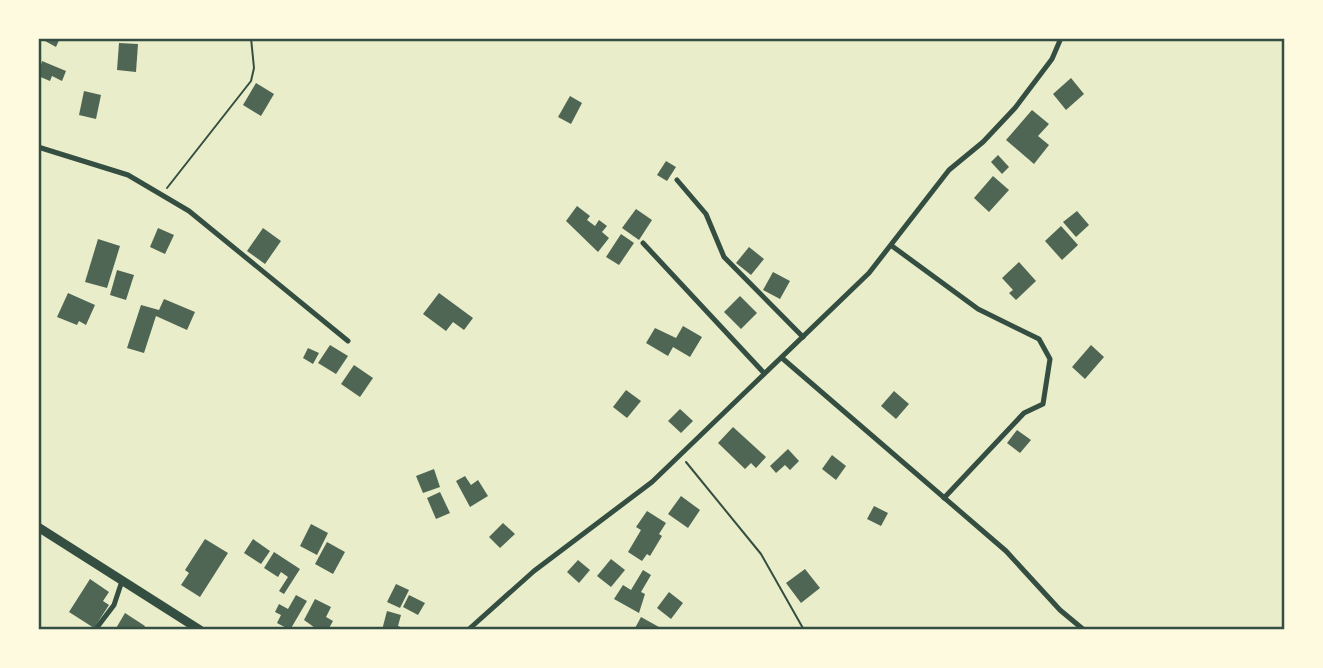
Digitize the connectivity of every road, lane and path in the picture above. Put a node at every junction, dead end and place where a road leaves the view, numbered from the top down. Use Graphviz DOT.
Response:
graph roads {
  1 [pos="251,38"];
  2 [pos="1061,38"];
  3 [pos="38,147"];
  4 [pos="677,180"];
  5 [pos="162,194"];
  6 [pos="643,243"];
  7 [pos="892,246"];
  8 [pos="803,337"];
  9 [pos="348,341"];
  10 [pos="782,358"];
  11 [pos="764,373"];
  12 [pos="680,455"];
  13 [pos="944,498"];
  14 [pos="38,527"];
  15 [pos="122,580"];
  16 [pos="95,629"];
  17 [pos="200,629"];
  18 [pos="468,629"];
  19 [pos="804,629"];
  20 [pos="1084,629"];
  1 -- 5 [label="path"];
  2 -- 7 [label="street"];
  3 -- 5 [label="street"];
  4 -- 8 [label="street"];
  5 -- 9 [label="street"];
  6 -- 11 [label="street"];
  7 -- 8 [label="street"];
  7 -- 13 [label="street"];
  8 -- 10 [label="street"];
  10 -- 11 [label="street"];
  10 -- 13 [label="street"];
  11 -- 12 [label="street"];
  12 -- 18 [label="street"];
  12 -- 19 [label="path"];
  13 -- 20 [label="street"];
  14 -- 15 [label="main road"];
  15 -- 16 [label="street"];
  15 -- 17 [label="main road"];
}
